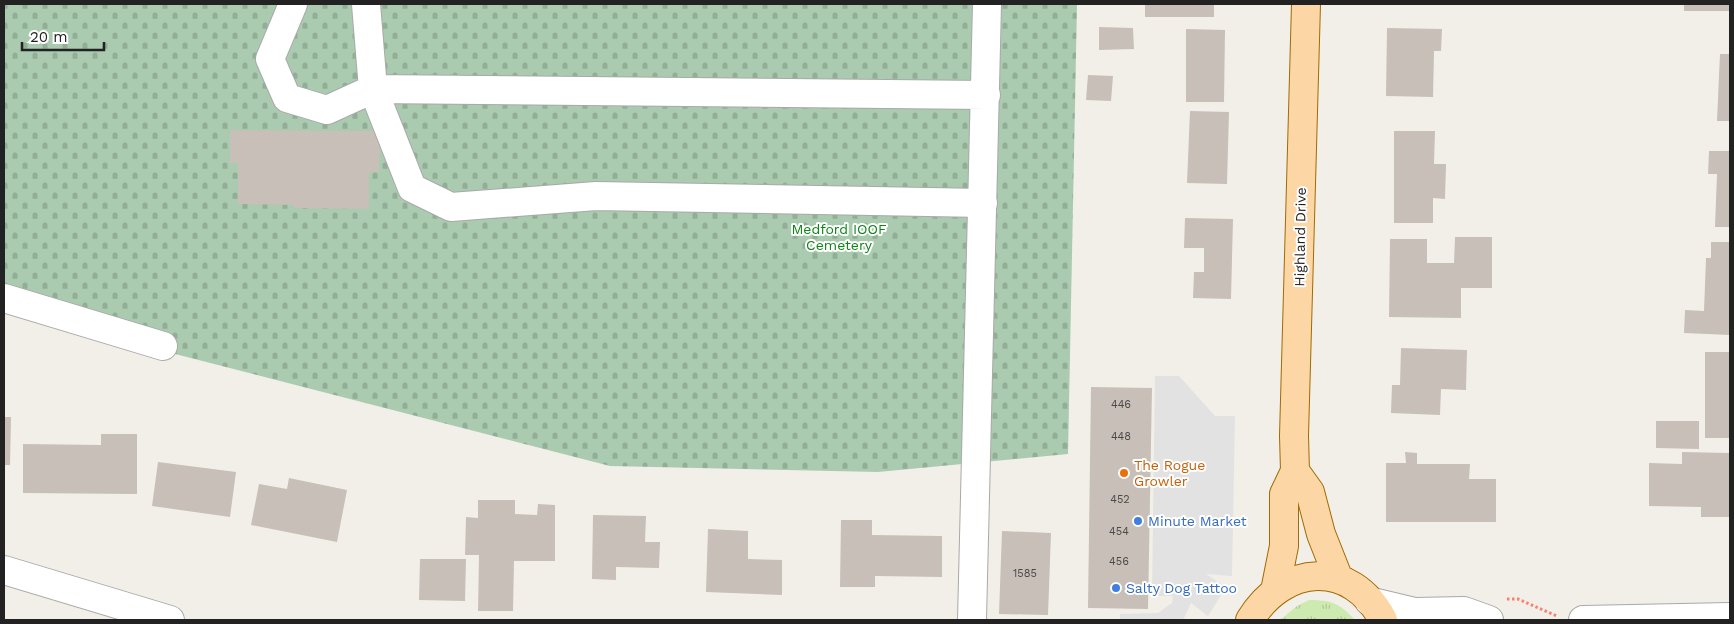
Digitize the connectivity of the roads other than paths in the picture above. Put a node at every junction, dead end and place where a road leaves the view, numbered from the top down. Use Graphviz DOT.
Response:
graph roads {
  1 [pos="293,4"];
  2 [pos="366,4"];
  3 [pos="987,4"];
  4 [pos="1306,4"];
  5 [pos="373,89"];
  6 [pos="986,96"];
  7 [pos="983,203"];
  8 [pos="4,298"];
  9 [pos="163,346"];
  10 [pos="1295,471"];
  11 [pos="4,570"];
  12 [pos="1338,577"];
  13 [pos="1275,591"];
  14 [pos="1495,609"];
  15 [pos="1376,611"];
  16 [pos="1730,617"];
  17 [pos="1570,618"];
  18 [pos="170,620"];
  19 [pos="972,620"];
  20 [pos="1250,620"];
  1 -- 5 [label="street"];
  2 -- 5 [label="street"];
  3 -- 6 [label="street"];
  4 -- 10 [label="main road, Highland Drive"];
  5 -- 6 [label="street"];
  5 -- 7 [label="street"];
  6 -- 7 [label="street"];
  7 -- 19 [label="street"];
  8 -- 9 [label="street"];
  10 -- 12 [label="main road"];
  10 -- 13 [label="main road, Highland Drive"];
  11 -- 18 [label="street"];
  12 -- 13 [label="main road"];
  12 -- 15 [label="main road"];
  13 -- 20 [label="main road"];
  14 -- 15 [label="street"];
  16 -- 17 [label="street"];
}
